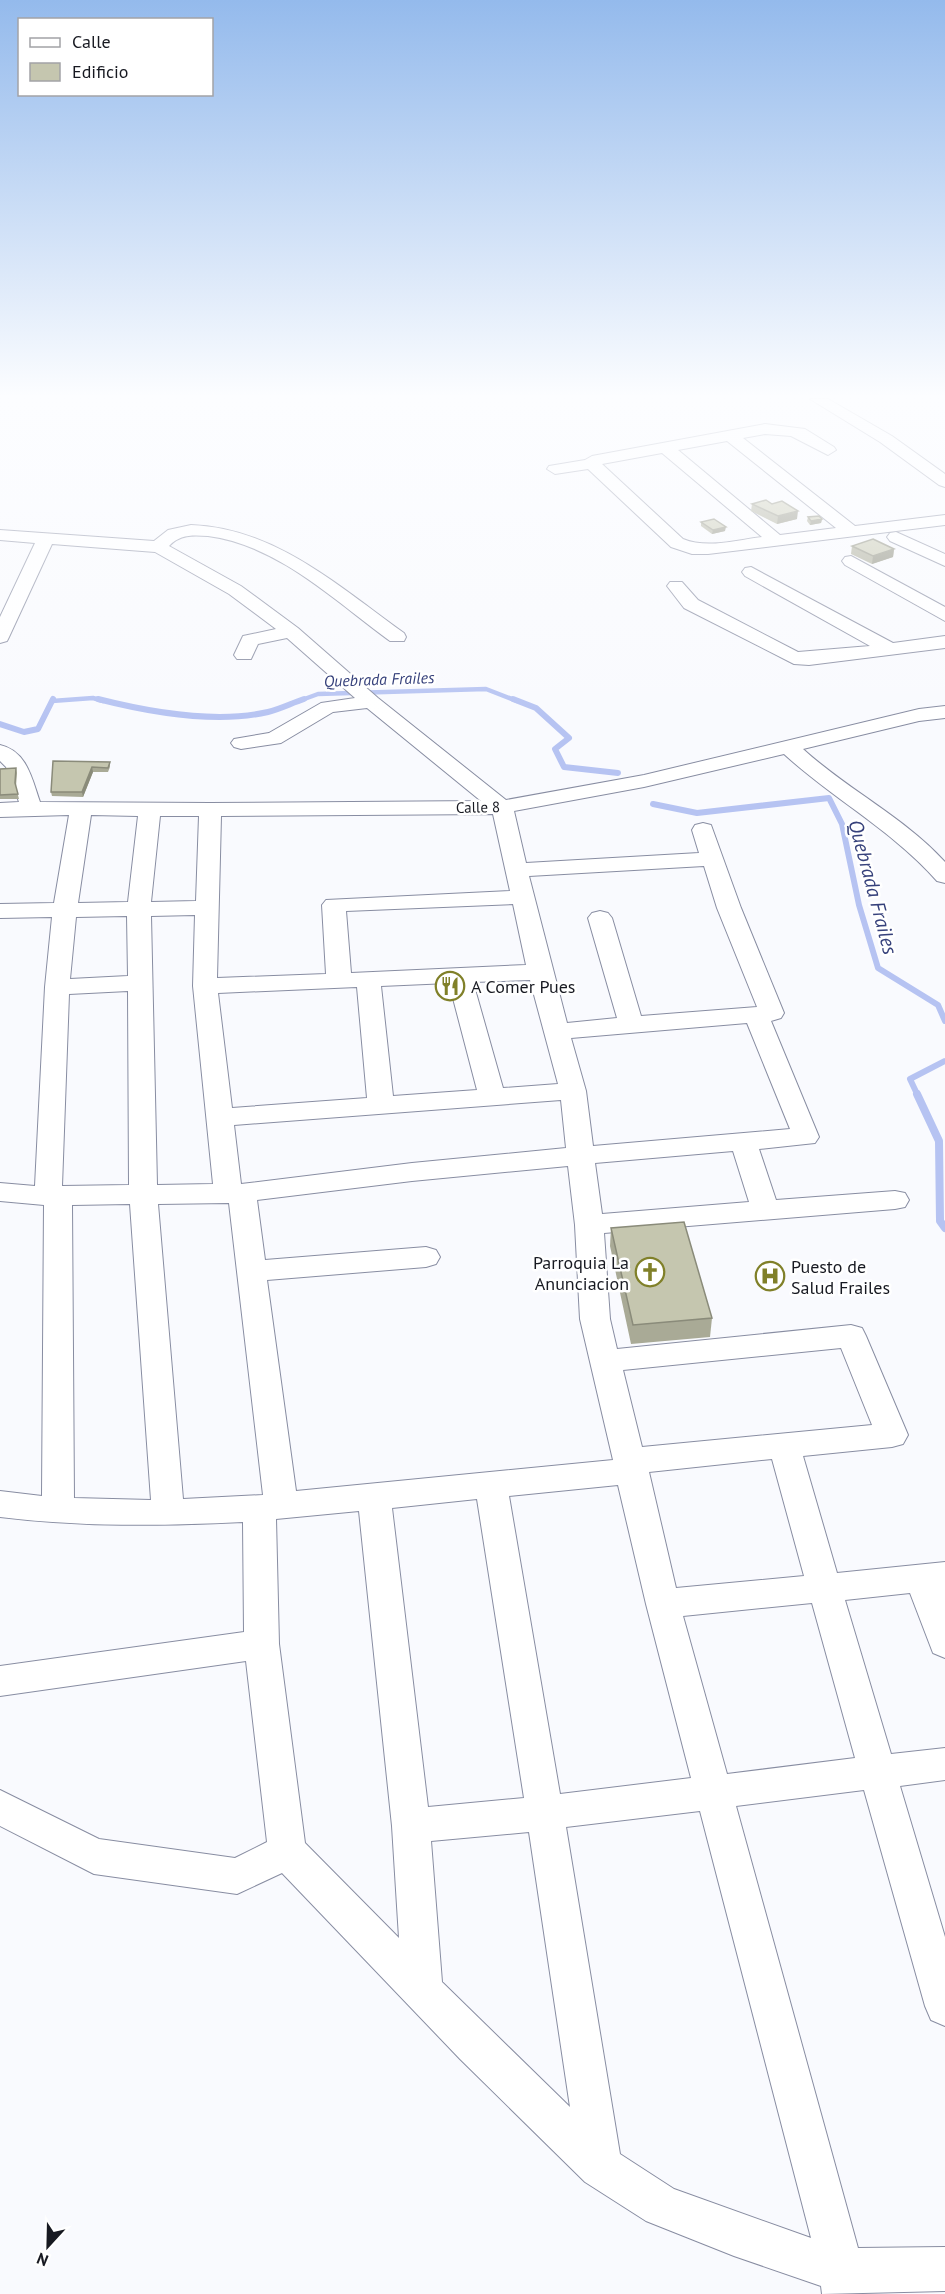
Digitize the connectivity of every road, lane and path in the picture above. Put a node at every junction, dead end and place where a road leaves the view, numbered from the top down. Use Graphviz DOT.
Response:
graph roads {
  1 [pos="637,506"];
  2 [pos="735,506"];
  3 [pos="819,506"];
  4 [pos="945,520"];
  5 [pos="852,532"];
  6 [pos="0,535"];
  7 [pos="896,537"];
  8 [pos="46,539"];
  9 [pos="777,541"];
  10 [pos="159,547"];
  11 [pos="851,561"];
  12 [pos="945,561"];
  13 [pos="751,572"];
  14 [pos="676,586"];
  15 [pos="945,615"];
  16 [pos="291,632"];
  17 [pos="0,637"];
  18 [pos="397,637"];
  19 [pos="249,642"];
  20 [pos="945,642"];
  21 [pos="888,648"];
  22 [pos="368,699"];
  23 [pos="945,712"];
  24 [pos="241,743"];
  25 [pos="789,747"];
  26 [pos="0,752"];
  27 [pos="502,807"];
  28 [pos="32,808"];
  29 [pos="81,808"];
  30 [pos="150,809"];
  31 [pos="0,810"];
  32 [pos="210,810"];
  33 [pos="703,830"];
  34 [pos="712,859"];
  35 [pos="518,870"];
  36 [pos="945,876"];
  37 [pos="523,897"];
  38 [pos="139,908"];
  39 [pos="207,908"];
  40 [pos="65,909"];
  41 [pos="0,910"];
  42 [pos="600,918"];
  43 [pos="540,972"];
  44 [pos="459,975"];
  45 [pos="368,979"];
  46 [pos="339,980"];
  47 [pos="139,983"];
  48 [pos="205,986"];
  49 [pos="57,987"];
  50 [pos="756,1015"];
  51 [pos="631,1025"];
  52 [pos="558,1031"];
  53 [pos="573,1091"];
  54 [pos="492,1097"];
  55 [pos="381,1104"];
  56 [pos="219,1118"];
  57 [pos="743,1141"];
  58 [pos="582,1155"];
  59 [pos="0,1192"];
  60 [pos="235,1193"];
  61 [pos="142,1195"];
  62 [pos="53,1196"];
  63 [pos="895,1200"];
  64 [pos="765,1210"];
  65 [pos="590,1225"];
  66 [pos="426,1257"];
  67 [pos="251,1271"];
  68 [pos="604,1360"];
  69 [pos="784,1446"];
  70 [pos="631,1466"];
  71 [pos="491,1486"];
  72 [pos="374,1497"];
  73 [pos="0,1504"];
  74 [pos="270,1507"];
  75 [pos="58,1511"];
  76 [pos="168,1513"];
  77 [pos="933,1577"];
  78 [pos="825,1588"];
  79 [pos="663,1604"];
  80 [pos="945,1643"];
  81 [pos="262,1644"];
  82 [pos="0,1681"];
  83 [pos="945,1764"];
  84 [pos="878,1772"];
  85 [pos="713,1790"];
  86 [pos="0,1807"];
  87 [pos="545,1813"];
  88 [pos="411,1826"];
  89 [pos="287,1851"];
  90 [pos="423,1991"];
  91 [pos="945,2006"];
  92 [pos="600,2167"];
  93 [pos="945,2269"];
  94 [pos="843,2282"];
  1 -- 9 [label="street"];
  2 -- 9 [label="street"];
  3 -- 5 [label="street"];
  4 -- 5 [label="street"];
  5 -- 9 [label="street"];
  6 -- 8 [label="street"];
  7 -- 12 [label="street"];
  8 -- 10 [label="street"];
  8 -- 17 [label="street"];
  10 -- 16 [label="street"];
  10 -- 18 [label="street"];
  11 -- 15 [label="street"];
  13 -- 21 [label="street"];
  14 -- 21 [label="street"];
  16 -- 19 [label="street"];
  16 -- 22 [label="street"];
  20 -- 21 [label="street"];
  22 -- 24 [label="street"];
  22 -- 27 [label="street"];
  23 -- 25 [label="street, Calle 8"];
  25 -- 27 [label="street, Calle 8"];
  25 -- 36 [label="street"];
  26 -- 28 [label="street"];
  27 -- 32 [label="street, Calle 8"];
  27 -- 35 [label="street"];
  28 -- 29 [label="street, Calle 8"];
  28 -- 31 [label="street, Calle 8"];
  29 -- 30 [label="street, Calle 8"];
  29 -- 40 [label="street"];
  30 -- 32 [label="street, Calle 8"];
  30 -- 38 [label="street"];
  32 -- 39 [label="street"];
  33 -- 34 [label="street"];
  34 -- 35 [label="street"];
  34 -- 50 [label="street"];
  35 -- 37 [label="street"];
  37 -- 43 [label="street"];
  37 -- 46 [label="street"];
  38 -- 39 [label="street"];
  38 -- 40 [label="street"];
  38 -- 47 [label="street"];
  39 -- 48 [label="street"];
  40 -- 41 [label="street"];
  40 -- 49 [label="street"];
  42 -- 51 [label="street"];
  43 -- 44 [label="street"];
  43 -- 52 [label="street"];
  44 -- 45 [label="street"];
  44 -- 54 [label="street"];
  45 -- 46 [label="street"];
  45 -- 55 [label="street"];
  46 -- 48 [label="street"];
  47 -- 49 [label="street"];
  47 -- 61 [label="street"];
  48 -- 56 [label="street"];
  49 -- 62 [label="street"];
  50 -- 51 [label="street"];
  50 -- 57 [label="street"];
  51 -- 52 [label="street"];
  52 -- 53 [label="street"];
  53 -- 54 [label="street"];
  53 -- 58 [label="street"];
  54 -- 55 [label="street"];
  55 -- 56 [label="street"];
  56 -- 60 [label="street"];
  57 -- 58 [label="street"];
  57 -- 64 [label="street"];
  58 -- 60 [label="street"];
  58 -- 65 [label="street"];
  59 -- 62 [label="street"];
  60 -- 61 [label="street"];
  60 -- 67 [label="street"];
  61 -- 62 [label="street"];
  61 -- 76 [label="street"];
  62 -- 75 [label="street"];
  63 -- 64 [label="street"];
  64 -- 65 [label="street"];
  65 -- 68 [label="street"];
  66 -- 67 [label="street"];
  67 -- 74 [label="street"];
  68 -- 69 [label="street"];
  68 -- 70 [label="street"];
  69 -- 70 [label="street"];
  69 -- 78 [label="street"];
  70 -- 71 [label="street"];
  70 -- 79 [label="street"];
  71 -- 72 [label="street"];
  71 -- 87 [label="street"];
  72 -- 74 [label="street"];
  72 -- 88 [label="street"];
  73 -- 75 [label="street"];
  74 -- 76 [label="street"];
  74 -- 81 [label="street"];
  75 -- 76 [label="street"];
  77 -- 78 [label="street"];
  77 -- 80 [label="street"];
  78 -- 79 [label="street"];
  78 -- 84 [label="street"];
  79 -- 85 [label="street"];
  81 -- 82 [label="street"];
  81 -- 89 [label="street"];
  83 -- 84 [label="street"];
  84 -- 85 [label="street"];
  84 -- 91 [label="street"];
  85 -- 87 [label="street"];
  85 -- 94 [label="street"];
  86 -- 89 [label="street"];
  87 -- 88 [label="street"];
  87 -- 92 [label="street"];
  88 -- 90 [label="street"];
  89 -- 90 [label="street"];
  90 -- 92 [label="street"];
  92 -- 94 [label="street"];
  93 -- 94 [label="street"];
}
